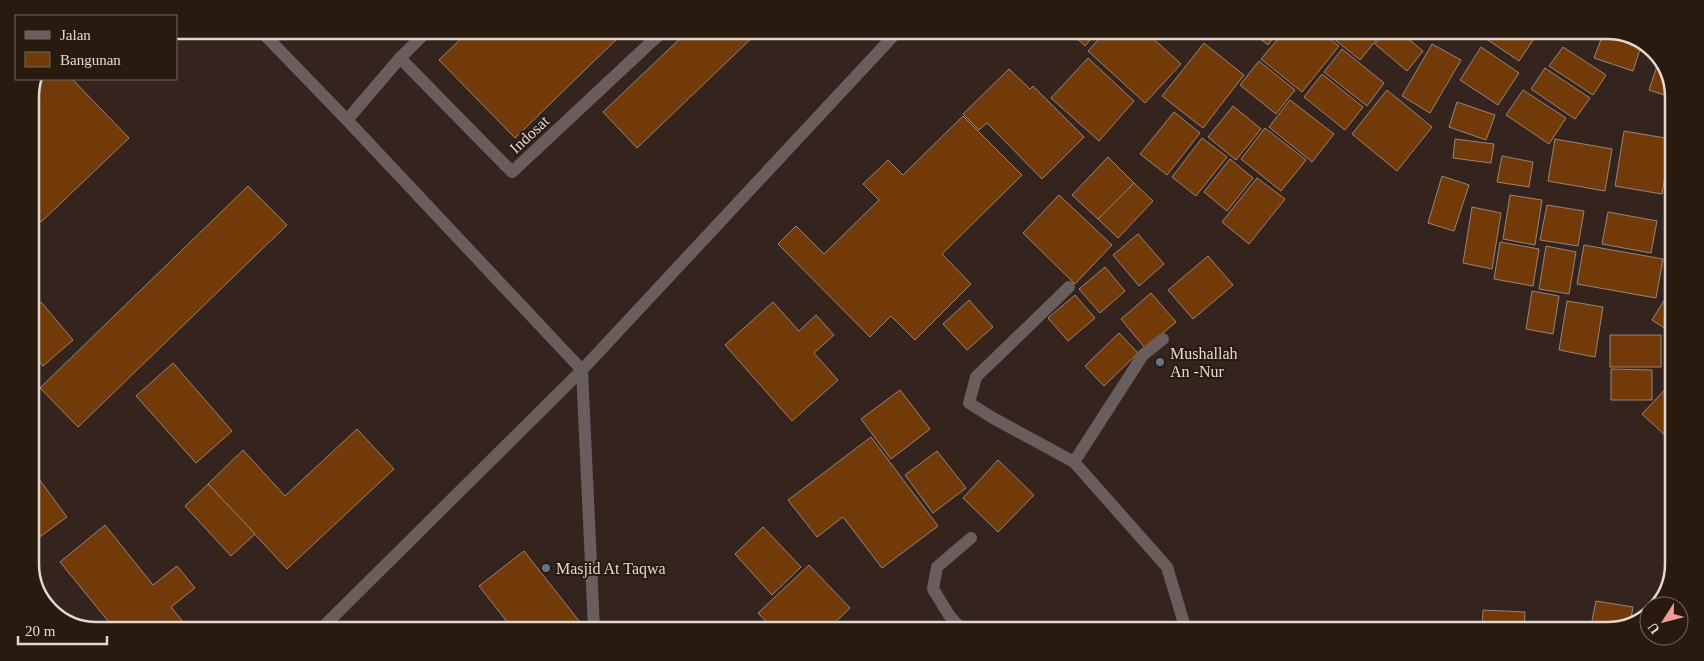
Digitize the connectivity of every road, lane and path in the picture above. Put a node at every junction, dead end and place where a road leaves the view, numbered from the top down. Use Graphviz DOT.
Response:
graph roads {
  1 [pos="269,39"];
  2 [pos="419,39"];
  3 [pos="655,39"];
  4 [pos="890,39"];
  5 [pos="400,58"];
  6 [pos="347,120"];
  7 [pos="1070,287"];
  8 [pos="1163,340"];
  9 [pos="582,370"];
  10 [pos="1074,462"];
  11 [pos="971,538"];
  12 [pos="328,622"];
  13 [pos="594,622"];
  14 [pos="955,622"];
  15 [pos="1184,622"];
  1 -- 6 [label="street"];
  2 -- 5 [label="street"];
  3 -- 5 [label="street, Indosat"];
  4 -- 9 [label="street"];
  5 -- 6 [label="street"];
  6 -- 9 [label="street"];
  7 -- 10 [label="street"];
  8 -- 10 [label="street"];
  9 -- 12 [label="street"];
  9 -- 13 [label="street"];
  10 -- 15 [label="street"];
  11 -- 14 [label="street"];
}
